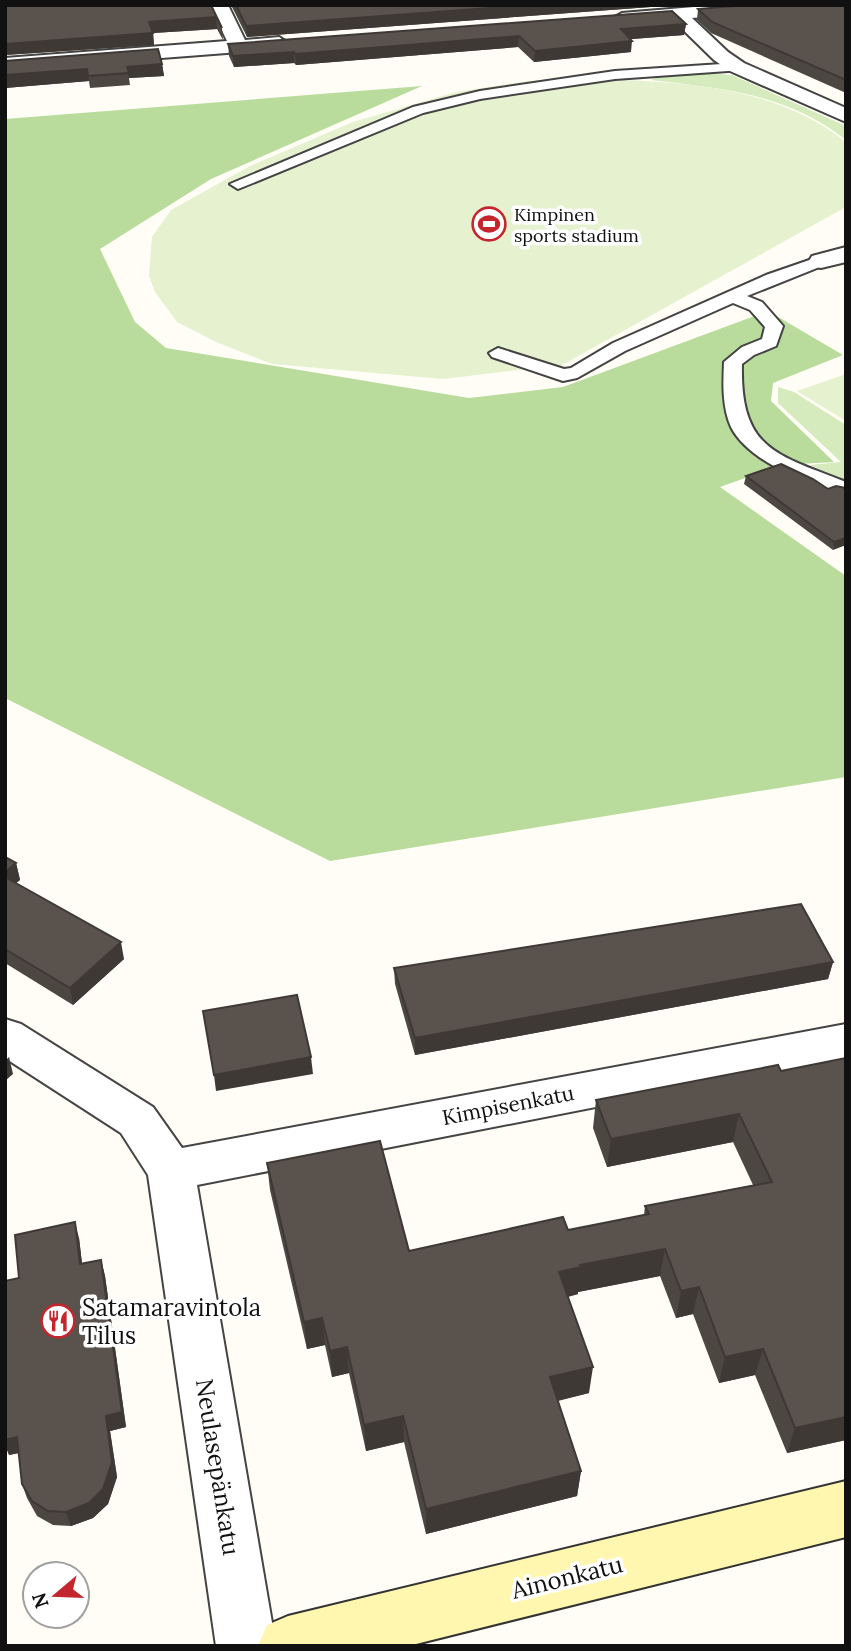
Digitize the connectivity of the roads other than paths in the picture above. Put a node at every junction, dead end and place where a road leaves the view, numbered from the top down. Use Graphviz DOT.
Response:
graph roads {
  1 [pos="219,5"];
  2 [pos="791,5"];
  3 [pos="677,14"];
  4 [pos="609,19"];
  5 [pos="291,42"];
  6 [pos="238,46"];
  7 [pos="5,64"];
  8 [pos="737,67"];
  9 [pos="846,116"];
  10 [pos="238,184"];
  11 [pos="846,254"];
  12 [pos="821,261"];
  13 [pos="734,297"];
  14 [pos="498,353"];
  15 [pos="846,489"];
  16 [pos="5,1036"];
  17 [pos="846,1041"];
  18 [pos="171,1170"];
  19 [pos="846,1509"];
  20 [pos="246,1646"];
  21 [pos="288,1646"];
  1 -- 6 [label="street"];
  2 -- 3 [label="street"];
  3 -- 4 [label="street"];
  3 -- 8 [label="street"];
  5 -- 6 [label="street"];
  6 -- 7 [label="street"];
  8 -- 9 [label="street"];
  8 -- 10 [label="lane"];
  11 -- 12 [label="street"];
  12 -- 13 [label="lane"];
  13 -- 14 [label="lane"];
  13 -- 15 [label="lane"];
  16 -- 18 [label="street, Neulasepänkatu"];
  17 -- 18 [label="street, Kimpisenkatu"];
  18 -- 20 [label="street, Neulasepänkatu"];
  19 -- 21 [label="street, Ainonkatu"];
}
